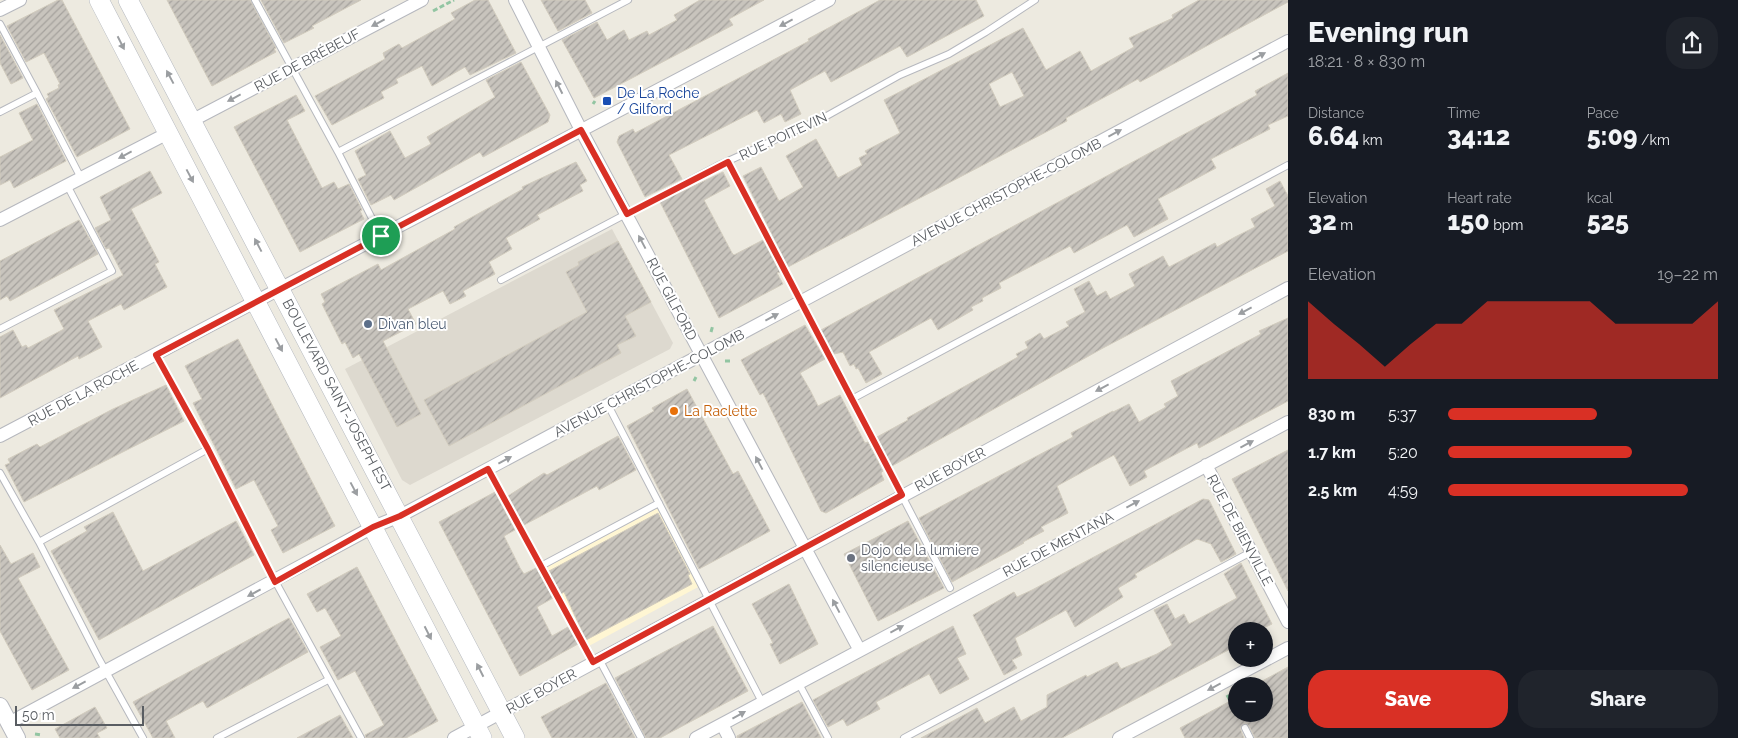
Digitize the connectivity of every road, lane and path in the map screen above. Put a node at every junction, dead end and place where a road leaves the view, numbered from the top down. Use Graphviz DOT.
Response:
graph roads {
  1 [pos="20,0"];
  2 [pos="99,0"];
  3 [pos="128,0"];
  4 [pos="255,0"];
  5 [pos="422,0"];
  6 [pos="515,0"];
  7 [pos="628,0"];
  8 [pos="829,0"];
  9 [pos="1035,0"];
  10 [pos="0,10"];
  11 [pos="0,24"];
  12 [pos="1288,40"];
  13 [pos="539,47"];
  14 [pos="291,68"];
  15 [pos="37,93"];
  16 [pos="0,112"];
  17 [pos="193,120"];
  18 [pos="581,130"];
  19 [pos="168,133"];
  20 [pos="338,152"];
  21 [pos="728,162"];
  22 [pos="1288,165"];
  23 [pos="81,178"];
  24 [pos="67,185"];
  25 [pos="627,214"];
  26 [pos="0,220"];
  27 [pos="381,236"];
  28 [pos="501,280"];
  29 [pos="1288,288"];
  30 [pos="281,289"];
  31 [pos="256,302"];
  32 [pos="800,302"];
  33 [pos="713,325"];
  34 [pos="0,329"];
  35 [pos="711,332"];
  36 [pos="156,355"];
  37 [pos="701,355"];
  38 [pos="725,361"];
  39 [pos="731,361"];
  40 [pos="696,377"];
  41 [pos="694,382"];
  42 [pos="852,399"];
  43 [pos="608,405"];
  44 [pos="1287,426"];
  45 [pos="0,436"];
  46 [pos="208,449"];
  47 [pos="1206,466"];
  48 [pos="488,469"];
  49 [pos="0,473"];
  50 [pos="902,495"];
  51 [pos="659,503"];
  52 [pos="400,516"];
  53 [pos="373,527"];
  54 [pos="39,542"];
  55 [pos="805,548"];
  56 [pos="1251,552"];
  57 [pos="541,566"];
  58 [pos="275,582"];
  59 [pos="950,588"];
  60 [pos="710,601"];
  61 [pos="1288,622"];
  62 [pos="1288,648"];
  63 [pos="859,650"];
  64 [pos="596,661"];
  65 [pos="106,671"];
  66 [pos="328,680"];
  67 [pos="798,682"];
  68 [pos="762,702"];
  69 [pos="0,706"];
  70 [pos="502,713"];
  71 [pos="9,723"];
  72 [pos="722,724"];
  73 [pos="1245,728"];
  74 [pos="479,732"];
  75 [pos="35,734"];
  76 [pos="42,735"];
  77 [pos="16,738"];
  78 [pos="143,738"];
  79 [pos="217,738"];
  80 [pos="361,738"];
  81 [pos="454,738"];
  82 [pos="515,738"];
  83 [pos="641,738"];
  84 [pos="696,738"];
  85 [pos="729,738"];
  86 [pos="828,738"];
  87 [pos="904,738"];
  88 [pos="1119,738"];
  89 [pos="1250,738"];
  1 -- 10 [label="street"];
  2 -- 19 [label="main road, BOULEVARD SAINT-JOSEPH EST, one-way"];
  17 -- 3 [label="main road, BOULEVARD SAINT-JOSEPH EST, one-way"];
  4 -- 14 [label="lane"];
  5 -- 14 [label="street, RUE DE BRÉBEUF, one-way"];
  6 -- 13 [label="street, RUE GILFORD"];
  7 -- 13 [label="lane"];
  8 -- 18 [label="street, RUE DE LA ROCHE, one-way"];
  9 -- 21 [label="lane, RUE POITEVIN"];
  11 -- 15 [label="lane"];
  32 -- 12 [label="street, AVENUE CHRISTOPHE-COLOMB, one-way"];
  18 -- 13 [label="street, RUE GILFORD, one-way"];
  13 -- 20 [label="lane"];
  14 -- 17 [label="street, RUE DE BRÉBEUF, one-way"];
  14 -- 20 [label="lane"];
  15 -- 16 [label="lane"];
  15 -- 23 [label="lane"];
  30 -- 17 [label="main road, BOULEVARD SAINT-JOSEPH EST, one-way"];
  18 -- 25 [label="street, RUE GILFORD"];
  18 -- 27 [label="street, RUE DE LA ROCHE"];
  19 -- 23 [label="street, one-way"];
  19 -- 31 [label="main road, BOULEVARD SAINT-JOSEPH EST, one-way"];
  20 -- 27 [label="lane"];
  21 -- 25 [label="lane, RUE POITEVIN"];
  21 -- 32 [label="lane"];
  22 -- 42 [label="lane"];
  23 -- 24 [label="street"];
  24 -- 26 [label="street"];
  24 -- 34 [label="lane"];
  25 -- 28 [label="lane, RUE POITEVIN"];
  37 -- 25 [label="street, RUE GILFORD, one-way"];
  27 -- 30 [label="street, RUE DE LA ROCHE"];
  29 -- 50 [label="street, RUE BOYER, one-way"];
  30 -- 31 [label="street, RUE DE LA ROCHE"];
  30 -- 52 [label="main road, BOULEVARD SAINT-JOSEPH EST"];
  31 -- 36 [label="street, RUE DE LA ROCHE"];
  31 -- 53 [label="main road, BOULEVARD SAINT-JOSEPH EST, one-way"];
  37 -- 32 [label="street, AVENUE CHRISTOPHE-COLOMB, one-way"];
  32 -- 42 [label="lane"];
  33 -- 35 [label="path"];
  36 -- 45 [label="street, RUE DE LA ROCHE"];
  36 -- 46 [label="lane"];
  37 -- 43 [label="street, AVENUE CHRISTOPHE-COLOMB"];
  55 -- 37 [label="street, RUE GILFORD, one-way"];
  38 -- 39 [label="path"];
  40 -- 41 [label="path"];
  42 -- 50 [label="lane"];
  48 -- 43 [label="street, AVENUE CHRISTOPHE-COLOMB, one-way"];
  43 -- 51 [label="lane"];
  47 -- 44 [label="street, RUE DE MENTANA, one-way"];
  46 -- 54 [label="lane"];
  46 -- 58 [label="lane"];
  47 -- 56 [label="street, RUE DE BIENVILLE"];
  63 -- 47 [label="street, RUE DE MENTANA, one-way"];
  48 -- 52 [label="street, AVENUE CHRISTOPHE-COLOMB"];
  48 -- 57 [label="lane"];
  49 -- 54 [label="lane"];
  50 -- 55 [label="street, RUE BOYER"];
  50 -- 59 [label="lane"];
  51 -- 57 [label="lane"];
  51 -- 60 [label="lane"];
  52 -- 53 [label="street, AVENUE CHRISTOPHE-COLOMB"];
  70 -- 52 [label="main road, BOULEVARD SAINT-JOSEPH EST, one-way"];
  53 -- 58 [label="street, AVENUE CHRISTOPHE-COLOMB"];
  53 -- 74 [label="main road, BOULEVARD SAINT-JOSEPH EST, one-way"];
  54 -- 65 [label="lane"];
  55 -- 60 [label="street, RUE BOYER"];
  63 -- 55 [label="street, RUE GILFORD, one-way"];
  56 -- 61 [label="street, RUE DE BIENVILLE"];
  56 -- 87 [label="lane"];
  57 -- 64 [label="lane"];
  58 -- 65 [label="street, AVENUE CHRISTOPHE-COLOMB, one-way"];
  58 -- 66 [label="lane"];
  60 -- 64 [label="street, RUE BOYER"];
  60 -- 68 [label="lane"];
  62 -- 88 [label="street, one-way"];
  63 -- 67 [label="street, RUE DE MENTANA"];
  64 -- 70 [label="street, RUE BOYER"];
  64 -- 83 [label="lane"];
  65 -- 71 [label="street, AVENUE CHRISTOPHE-COLOMB, one-way"];
  65 -- 78 [label="lane"];
  66 -- 79 [label="lane"];
  66 -- 80 [label="lane"];
  67 -- 68 [label="street, RUE DE MENTANA"];
  67 -- 86 [label="lane"];
  72 -- 68 [label="street, RUE DE MENTANA, one-way"];
  69 -- 71 [label="street"];
  70 -- 74 [label="street, RUE BOYER"];
  70 -- 82 [label="main road, BOULEVARD SAINT-JOSEPH EST"];
  71 -- 77 [label="street"];
  72 -- 84 [label="street, RUE DE MENTANA"];
  72 -- 85 [label="street"];
  73 -- 89 [label="lane"];
  74 -- 81 [label="street, RUE BOYER"];
  75 -- 76 [label="path"];
}
